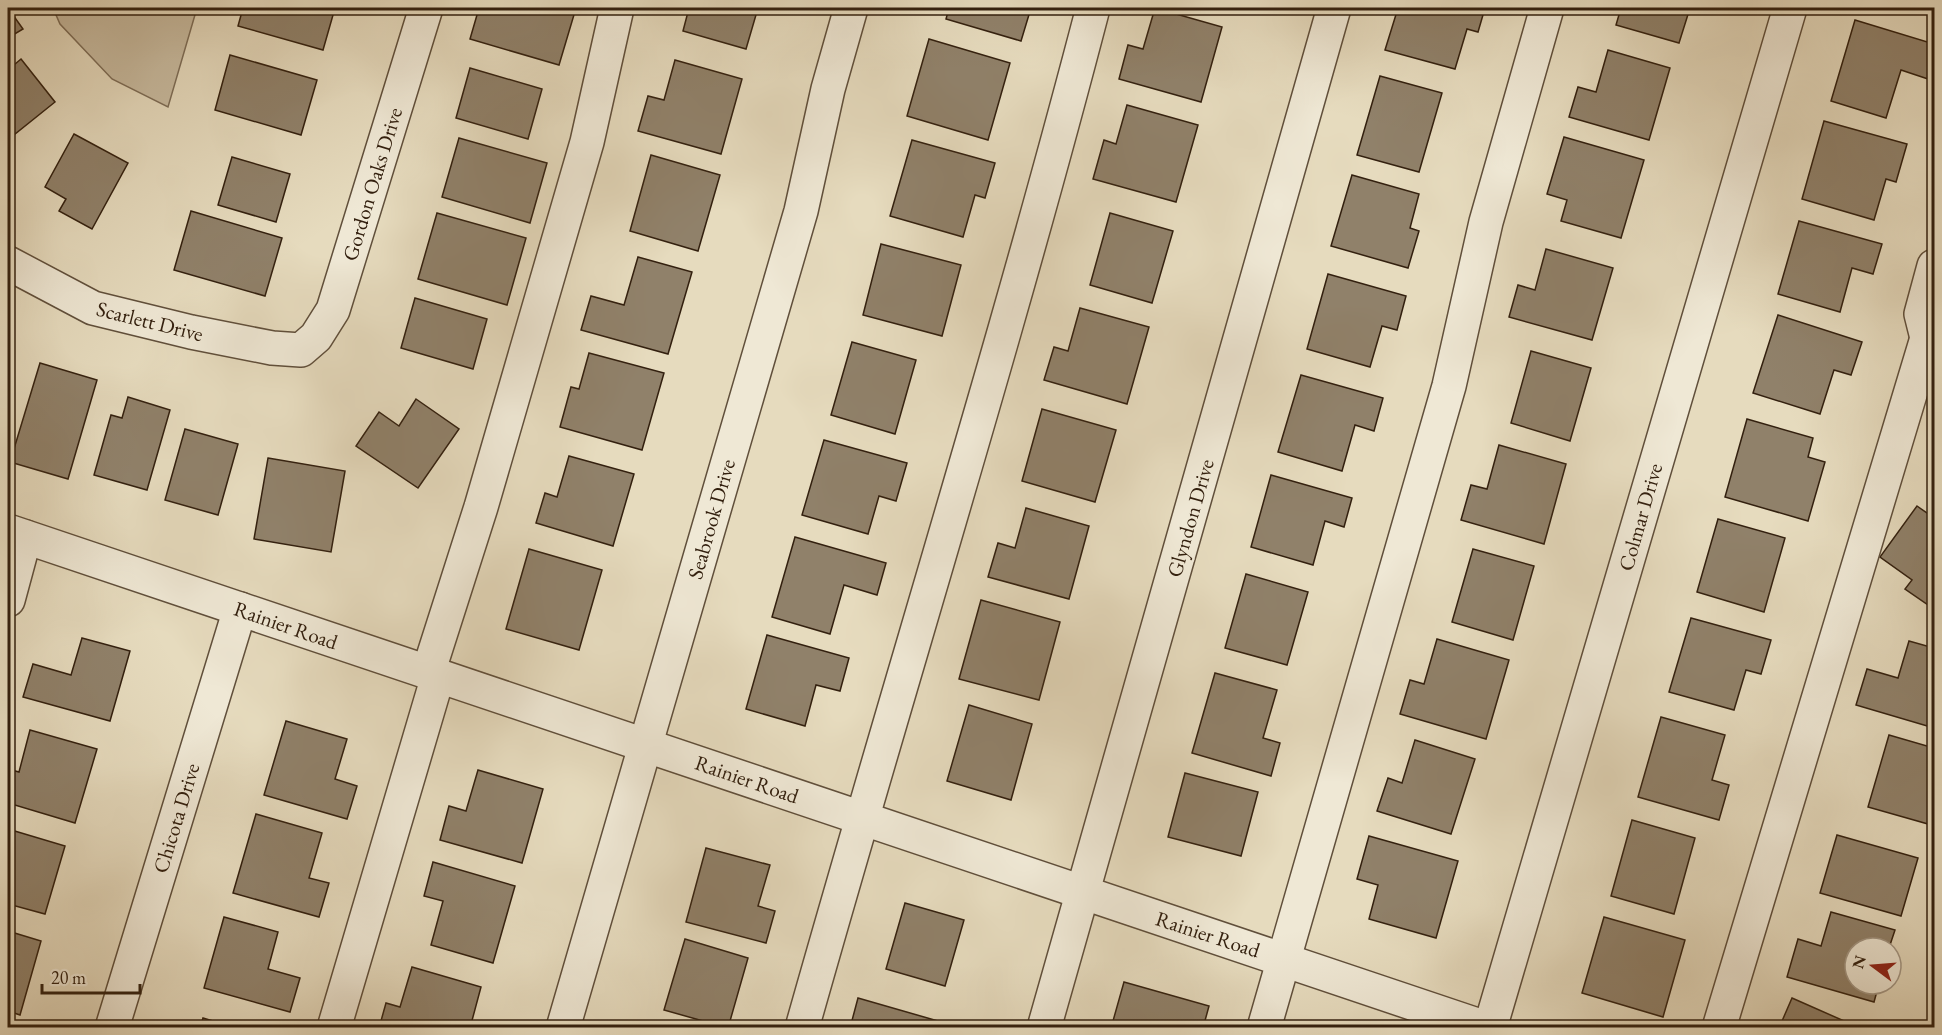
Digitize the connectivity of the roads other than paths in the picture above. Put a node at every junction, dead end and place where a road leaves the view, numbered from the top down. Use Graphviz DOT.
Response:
graph roads {
  1 [pos="426,8"];
  2 [pos="617,8"];
  3 [pos="851,8"];
  4 [pos="1093,8"];
  5 [pos="1334,8"];
  6 [pos="1547,8"];
  7 [pos="1790,8"];
  8 [pos="8,263"];
  9 [pos="1935,266"];
  10 [pos="1931,339"];
  11 [pos="301,350"];
  12 [pos="16,534"];
  13 [pos="8,600"];
  14 [pos="240,609"];
  15 [pos="433,674"];
  16 [pos="645,745"];
  17 [pos="861,818"];
  18 [pos="1084,893"];
  19 [pos="1284,959"];
  20 [pos="112,1028"];
  21 [pos="334,1028"];
  22 [pos="563,1028"];
  23 [pos="802,1028"];
  24 [pos="1044,1028"];
  25 [pos="1264,1028"];
  26 [pos="1488,1028"];
  27 [pos="1719,1028"];
  1 -- 11 [label="street, Gordon Oaks Drive"];
  2 -- 15 [label="street"];
  3 -- 16 [label="street, Seabrook Drive"];
  4 -- 17 [label="street"];
  5 -- 18 [label="street, Glyndon Drive"];
  6 -- 19 [label="street"];
  7 -- 26 [label="street, Colmar Drive"];
  8 -- 11 [label="street, Scarlett Drive"];
  9 -- 10 [label="street"];
  10 -- 27 [label="street"];
  12 -- 13 [label="street"];
  12 -- 14 [label="street, Rainier Road"];
  14 -- 15 [label="street, Rainier Road"];
  14 -- 20 [label="street, Chicota Drive"];
  15 -- 16 [label="street, Rainier Road"];
  15 -- 21 [label="street"];
  16 -- 17 [label="street, Rainier Road"];
  16 -- 22 [label="street, Seabrook Drive"];
  17 -- 18 [label="street, Rainier Road"];
  17 -- 23 [label="street"];
  18 -- 19 [label="street, Rainier Road"];
  18 -- 24 [label="street, Glyndon Drive"];
  19 -- 25 [label="street"];
  19 -- 26 [label="street, Rainier Road"];
}
